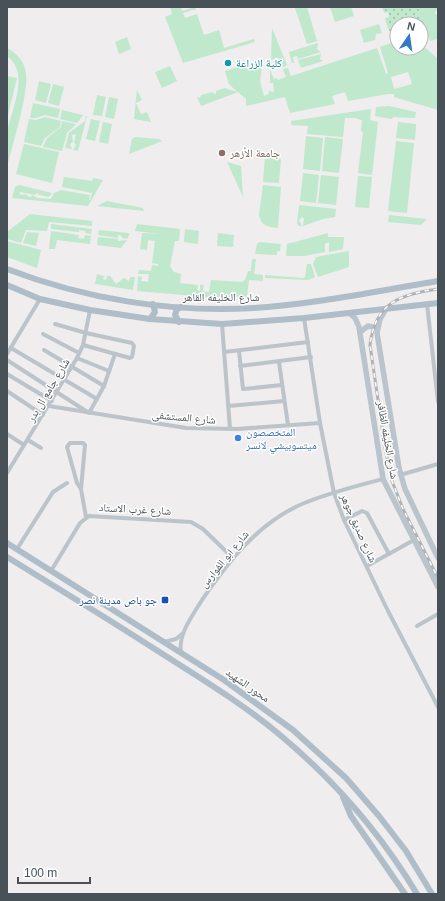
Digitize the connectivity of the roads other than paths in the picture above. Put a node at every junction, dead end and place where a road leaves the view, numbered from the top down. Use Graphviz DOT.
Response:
graph roads {
  1 [pos="7,269"];
  2 [pos="438,281"];
  3 [pos="7,286"];
  4 [pos="40,299"];
  5 [pos="438,303"];
  6 [pos="153,304"];
  7 [pos="427,304"];
  8 [pos="181,307"];
  9 [pos="90,310"];
  10 [pos="386,310"];
  11 [pos="349,313"];
  12 [pos="304,318"];
  13 [pos="150,319"];
  14 [pos="179,322"];
  15 [pos="55,324"];
  16 [pos="222,324"];
  17 [pos="377,328"];
  18 [pos="360,332"];
  19 [pos="86,333"];
  20 [pos="43,334"];
  21 [pos="308,342"];
  22 [pos="83,345"];
  23 [pos="11,348"];
  24 [pos="44,350"];
  25 [pos="239,351"];
  26 [pos="224,352"];
  27 [pos="80,353"];
  28 [pos="7,354"];
  29 [pos="116,354"];
  30 [pos="311,357"];
  31 [pos="77,358"];
  32 [pos="7,360"];
  33 [pos="279,362"];
  34 [pos="433,363"];
  35 [pos="438,363"];
  36 [pos="240,366"];
  37 [pos="72,368"];
  38 [pos="110,370"];
  39 [pos="7,374"];
  40 [pos="65,380"];
  41 [pos="282,385"];
  42 [pos="104,386"];
  43 [pos="7,391"];
  44 [pos="58,392"];
  45 [pos="97,399"];
  46 [pos="52,401"];
  47 [pos="284,401"];
  48 [pos="438,402"];
  49 [pos="49,406"];
  50 [pos="228,406"];
  51 [pos="90,413"];
  52 [pos="43,415"];
  53 [pos="320,423"];
  54 [pos="288,425"];
  55 [pos="230,429"];
  56 [pos="7,434"];
  57 [pos="28,440"];
  58 [pos="24,446"];
  59 [pos="41,448"];
  60 [pos="438,464"];
  61 [pos="8,471"];
  62 [pos="400,474"];
  63 [pos="383,478"];
  64 [pos="67,483"];
  65 [pos="81,489"];
  66 [pos="334,493"];
  67 [pos="86,517"];
  68 [pos="344,520"];
  69 [pos="414,540"];
  70 [pos="7,543"];
  71 [pos="17,549"];
  72 [pos="389,554"];
  73 [pos="7,557"];
  74 [pos="234,558"];
  75 [pos="438,558"];
  76 [pos="367,566"];
  77 [pos="51,571"];
  78 [pos="437,584"];
  79 [pos="438,614"];
  80 [pos="417,626"];
  81 [pos="182,634"];
  82 [pos="164,642"];
  83 [pos="181,653"];
  84 [pos="438,707"];
  85 [pos="342,794"];
  86 [pos="405,894"];
  87 [pos="417,894"];
  88 [pos="432,894"];
  1 -- 6 [label="main road, شارع الخليفه القاهر"];
  2 -- 8 [label="main road, شارع الخليفه القاهر"];
  3 -- 4 [label="main road"];
  4 -- 9 [label="main road"];
  4 -- 23 [label="street"];
  5 -- 7 [label="main road"];
  6 -- 8 [label="main road, شارع الخليفه القاهر"];
  6 -- 13 [label="main road"];
  7 -- 10 [label="main road"];
  7 -- 34 [label="street"];
  8 -- 14 [label="main road"];
  9 -- 13 [label="main road"];
  9 -- 19 [label="street, شارع جامع ال بدر"];
  10 -- 11 [label="main road"];
  10 -- 17 [label="street"];
  11 -- 12 [label="main road"];
  11 -- 18 [label="street, شارع الخليفه الظافر"];
  12 -- 16 [label="main road"];
  12 -- 21 [label="street, شارع صديق جوهر"];
  13 -- 14 [label="main road"];
  14 -- 16 [label="main road"];
  15 -- 19 [label="street"];
  16 -- 26 [label="street"];
  17 -- 18 [label="street"];
  17 -- 62 [label="street, شارع الخليفه الظافر"];
  18 -- 63 [label="street, شارع الخليفه الظافر"];
  19 -- 22 [label="street, شارع جامع ال بدر"];
  19 -- 29 [label="street"];
  20 -- 27 [label="street"];
  21 -- 25 [label="street"];
  21 -- 30 [label="street, شارع صديق جوهر"];
  22 -- 27 [label="street, شارع جامع ال بدر"];
  22 -- 29 [label="street"];
  23 -- 28 [label="street"];
  23 -- 40 [label="street"];
  24 -- 37 [label="street"];
  25 -- 26 [label="street"];
  25 -- 36 [label="street"];
  26 -- 50 [label="street"];
  27 -- 31 [label="street, شارع جامع ال بدر"];
  29 -- 38 [label="street"];
  30 -- 33 [label="street"];
  30 -- 53 [label="street, شارع صديق جوهر"];
  31 -- 37 [label="street, شارع جامع ال بدر"];
  31 -- 38 [label="street"];
  32 -- 44 [label="street"];
  33 -- 36 [label="street"];
  33 -- 41 [label="street"];
  34 -- 35 [label="street"];
  34 -- 48 [label="street"];
  36 -- 41 [label="street"];
  37 -- 40 [label="street, شارع جامع ال بدر"];
  37 -- 42 [label="street"];
  38 -- 42 [label="street"];
  39 -- 46 [label="street"];
  40 -- 44 [label="street, شارع جامع ال بدر"];
  40 -- 45 [label="street"];
  41 -- 47 [label="street"];
  42 -- 45 [label="street"];
  43 -- 52 [label="street"];
  44 -- 46 [label="street, شارع جامع ال بدر"];
  44 -- 51 [label="street"];
  45 -- 51 [label="street"];
  46 -- 49 [label="street, شارع جامع ال بدر"];
  47 -- 50 [label="street"];
  47 -- 54 [label="street"];
  49 -- 51 [label="street, شارع المستشفى"];
  49 -- 52 [label="street, شارع جامع ال بدر"];
  50 -- 55 [label="street"];
  51 -- 55 [label="street, شارع المستشفى"];
  52 -- 57 [label="street, شارع جامع ال بدر"];
  53 -- 54 [label="street, شارع المستشفى"];
  53 -- 66 [label="street, شارع صديق جوهر"];
  54 -- 55 [label="street, شارع المستشفى"];
  56 -- 58 [label="street"];
  57 -- 58 [label="street, شارع جامع ال بدر"];
  57 -- 59 [label="street"];
  58 -- 61 [label="street, شارع جامع ال بدر"];
  60 -- 62 [label="street"];
  62 -- 75 [label="street, شارع الخليفه الظافر"];
  63 -- 66 [label="street, شارع ابو الفوارس"];
  63 -- 69 [label="street, شارع الخليفه الظافر"];
  64 -- 71 [label="street"];
  65 -- 65 [label="street"];
  65 -- 67 [label="street"];
  66 -- 68 [label="street, شارع صديق جوهر"];
  66 -- 74 [label="street, شارع ابو الفوارس"];
  67 -- 74 [label="street, شارع غرب الاستاد"];
  67 -- 77 [label="street, شارع غرب الاستاد"];
  68 -- 72 [label="street"];
  68 -- 76 [label="street, شارع صديق جوهر"];
  69 -- 72 [label="street"];
  69 -- 78 [label="street, شارع الخليفه الظافر"];
  70 -- 71 [label="main road, محور الشهيد"];
  71 -- 77 [label="main road, محور الشهيد"];
  72 -- 76 [label="street"];
  73 -- 85 [label="main road, محور الشهيد"];
  74 -- 81 [label="street, شارع ابو الفوارس"];
  76 -- 84 [label="street, شارع صديق جوهر"];
  77 -- 82 [label="main road, محور الشهيد"];
  79 -- 80 [label="street"];
  81 -- 82 [label="street"];
  81 -- 83 [label="street, شارع ابو الفوارس"];
  82 -- 83 [label="main road, محور الشهيد"];
  83 -- 88 [label="main road, محور الشهيد"];
  85 -- 86 [label="main road"];
  85 -- 87 [label="main road, محور الشهيد"];
}
